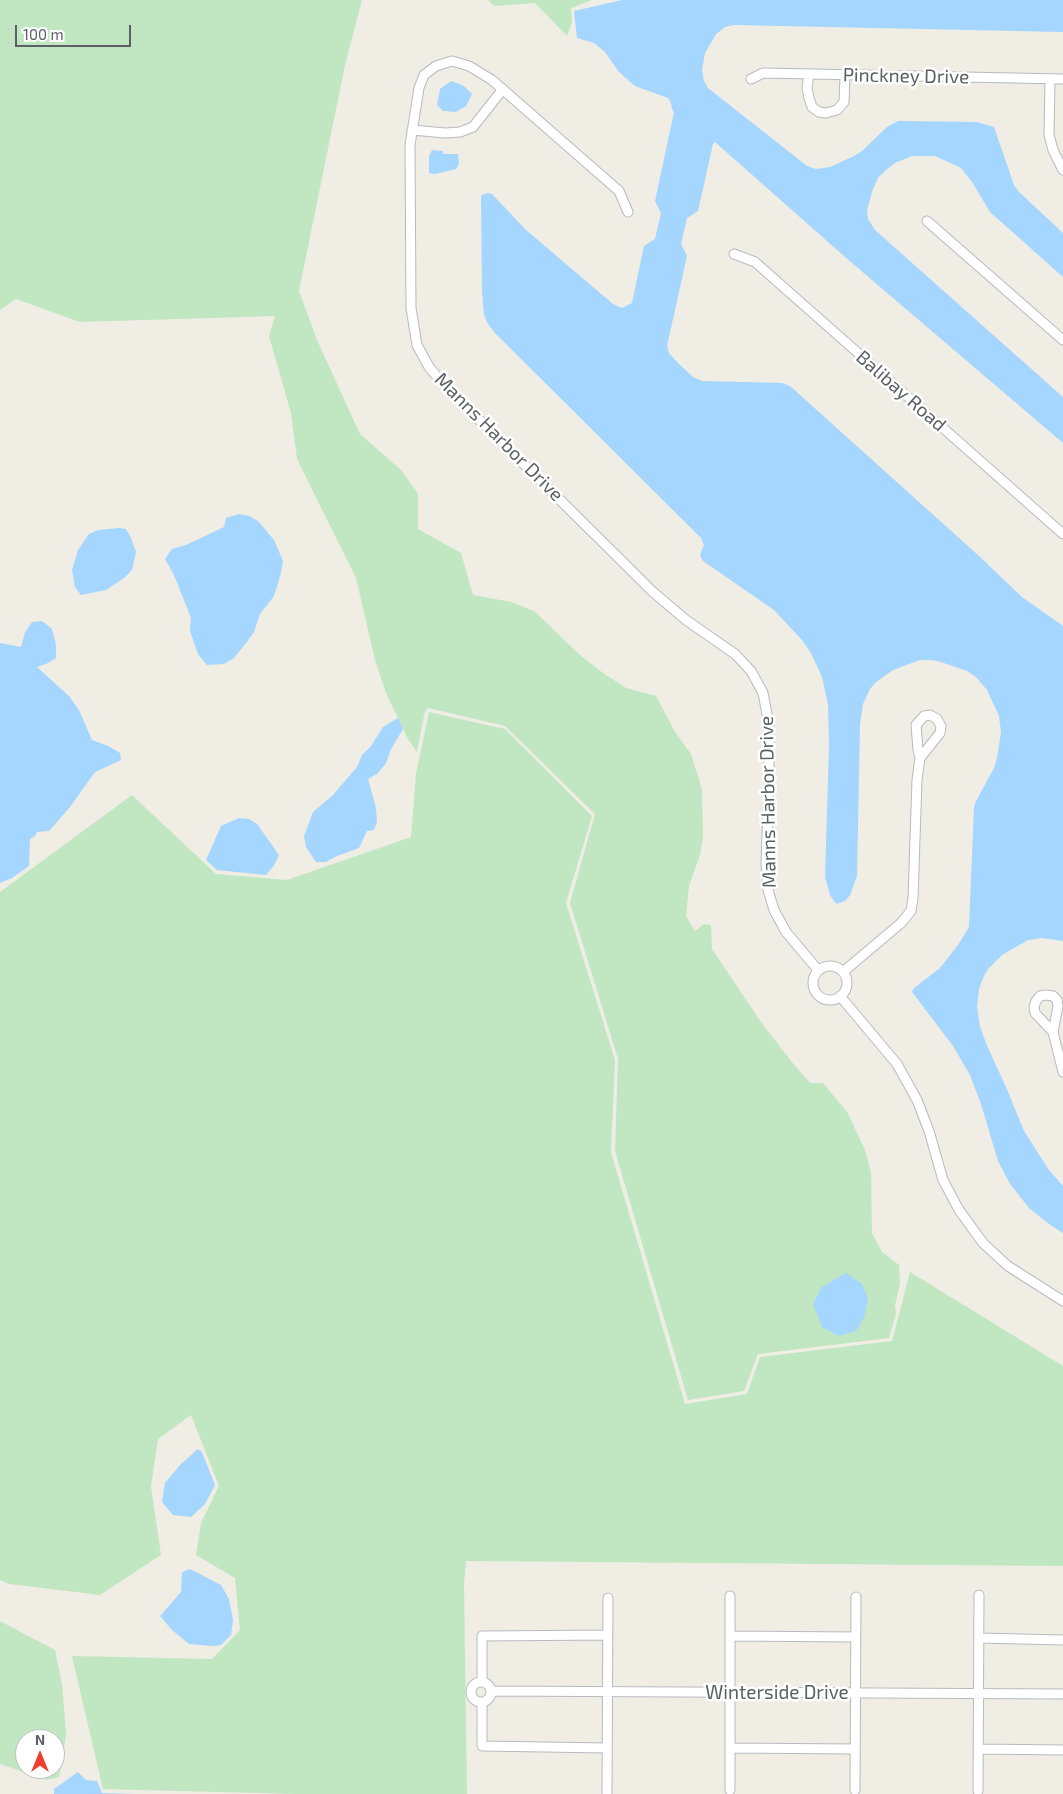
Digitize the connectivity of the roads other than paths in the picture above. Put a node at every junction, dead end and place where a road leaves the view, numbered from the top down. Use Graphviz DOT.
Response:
graph roads {
  1 [pos="809,74"];
  2 [pos="845,75"];
  3 [pos="751,79"];
  4 [pos="1050,79"];
  5 [pos="1063,79"];
  6 [pos="503,90"];
  7 [pos="412,130"];
  8 [pos="1063,170"];
  9 [pos="628,212"];
  10 [pos="927,221"];
  11 [pos="734,254"];
  12 [pos="1063,340"];
  13 [pos="1063,534"];
  14 [pos="920,758"];
  15 [pos="818,970"];
  16 [pos="843,972"];
  17 [pos="840,996"];
  18 [pos="1053,1032"];
  19 [pos="1063,1072"];
  20 [pos="1063,1301"];
  21 [pos="980,1595"];
  22 [pos="730,1596"];
  23 [pos="856,1597"];
  24 [pos="608,1598"];
  25 [pos="608,1635"];
  26 [pos="730,1636"];
  27 [pos="856,1637"];
  28 [pos="979,1638"];
  29 [pos="1063,1640"];
  30 [pos="482,1682"];
  31 [pos="491,1691"];
  32 [pos="608,1692"];
  33 [pos="730,1692"];
  34 [pos="856,1693"];
  35 [pos="979,1694"];
  36 [pos="1063,1694"];
  37 [pos="482,1702"];
  38 [pos="607,1748"];
  39 [pos="730,1748"];
  40 [pos="855,1748"];
  41 [pos="978,1749"];
  42 [pos="1063,1750"];
  43 [pos="730,1790"];
  44 [pos="855,1790"];
  45 [pos="978,1791"];
  46 [pos="607,1794"];
  1 -- 2 [label="street, Pinckney Drive"];
  1 -- 2 [label="street"];
  1 -- 3 [label="street, Pinckney Drive"];
  2 -- 4 [label="street, Pinckney Drive"];
  4 -- 5 [label="street, Pinckney Drive"];
  4 -- 8 [label="street"];
  6 -- 7 [label="street"];
  6 -- 7 [label="street, Manns Harbor Drive"];
  6 -- 9 [label="street, Manns Harbor Drive"];
  7 -- 15 [label="street, Manns Harbor Drive"];
  10 -- 12 [label="street"];
  11 -- 13 [label="street, Balibay Road"];
  14 -- 16 [label="street"];
  15 -- 16 [label="street"];
  15 -- 17 [label="street"];
  16 -- 17 [label="street"];
  17 -- 20 [label="street"];
  18 -- 19 [label="street"];
  21 -- 28 [label="street"];
  22 -- 26 [label="street"];
  23 -- 27 [label="street"];
  24 -- 25 [label="street"];
  25 -- 30 [label="street"];
  25 -- 32 [label="street"];
  26 -- 27 [label="street"];
  26 -- 33 [label="street"];
  27 -- 34 [label="street"];
  28 -- 29 [label="street"];
  28 -- 35 [label="street"];
  30 -- 31 [label="street"];
  30 -- 37 [label="street"];
  31 -- 32 [label="street, Winterside Drive"];
  31 -- 37 [label="street"];
  32 -- 33 [label="street, Winterside Drive"];
  32 -- 38 [label="street"];
  33 -- 34 [label="street, Winterside Drive"];
  33 -- 39 [label="street"];
  34 -- 35 [label="street, Winterside Drive"];
  34 -- 40 [label="street"];
  35 -- 36 [label="street, Winterside Drive"];
  35 -- 41 [label="street"];
  37 -- 38 [label="street"];
  38 -- 46 [label="street"];
  39 -- 40 [label="street"];
  39 -- 43 [label="street"];
  40 -- 44 [label="street"];
  41 -- 42 [label="street"];
  41 -- 45 [label="street"];
}
